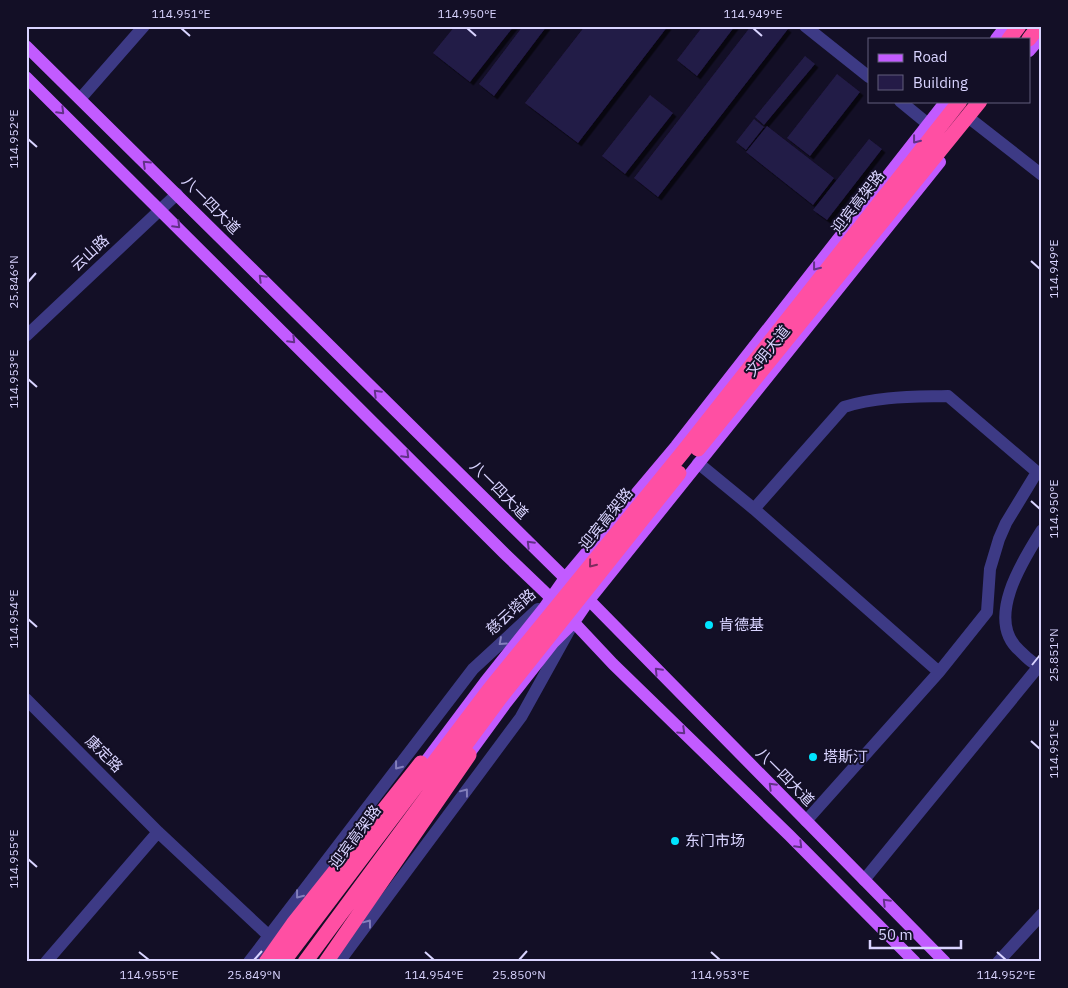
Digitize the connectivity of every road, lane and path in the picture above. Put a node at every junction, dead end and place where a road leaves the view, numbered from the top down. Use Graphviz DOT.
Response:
graph roads {
  1 [pos="144,26"];
  2 [pos="805,26"];
  3 [pos="1006,26"];
  4 [pos="1019,26"];
  5 [pos="1039,26"];
  6 [pos="1042,36"];
  7 [pos="997,38"];
  8 [pos="1010,38"];
  9 [pos="1030,38"];
  10 [pos="26,46"];
  11 [pos="1030,50"];
  12 [pos="868,76"];
  13 [pos="26,77"];
  14 [pos="80,99"];
  15 [pos="901,102"];
  16 [pos="945,102"];
  17 [pos="959,102"];
  18 [pos="979,102"];
  19 [pos="988,102"];
  20 [pos="973,121"];
  21 [pos="928,124"];
  22 [pos="1042,175"];
  23 [pos="177,194"];
  24 [pos="161,209"];
  25 [pos="26,336"];
  26 [pos="698,463"];
  27 [pos="754,509"];
  28 [pos="1042,530"];
  29 [pos="565,578"];
  30 [pos="551,598"];
  31 [pos="589,600"];
  32 [pos="574,622"];
  33 [pos="1040,666"];
  34 [pos="939,672"];
  35 [pos="485,682"];
  36 [pos="26,699"];
  37 [pos="506,703"];
  38 [pos="806,821"];
  39 [pos="158,832"];
  40 [pos="864,880"];
  41 [pos="1042,914"];
  42 [pos="268,935"];
  43 [pos="46,962"];
  44 [pos="249,962"];
  45 [pos="266,962"];
  46 [pos="275,962"];
  47 [pos="283,962"];
  48 [pos="305,962"];
  49 [pos="317,962"];
  50 [pos="326,962"];
  51 [pos="339,962"];
  52 [pos="915,962"];
  53 [pos="945,962"];
  54 [pos="998,962"];
  1 -- 14 [label="street"];
  2 -- 12 [label="street"];
  3 -- 7 [label="main road"];
  4 -- 8 [label="highway"];
  5 -- 9 [label="highway"];
  6 -- 11 [label="main road"];
  10 -- 14 [label="main road, 八一四大道"];
  13 -- 24 [label="main road, one-way"];
  23 -- 14 [label="main road, 八一四大道, one-way"];
  15 -- 21 [label="street"];
  16 -- 21 [label="main road, 文明大道"];
  17 -- 47 [label="highway, 迎宾高架路, one-way"];
  18 -- 48 [label="highway, 迎宾高架路"];
  19 -- 20 [label="main road, 文明大道"];
  20 -- 22 [label="street"];
  20 -- 26 [label="main road, 文明大道"];
  21 -- 29 [label="main road, 文明大道, one-way"];
  23 -- 24 [label="street, 云山路"];
  29 -- 23 [label="main road, 八一四大道, one-way"];
  24 -- 25 [label="street, 云山路"];
  24 -- 30 [label="main road, one-way"];
  26 -- 27 [label="street"];
  26 -- 31 [label="main road, 文明大道"];
  27 -- 34 [label="street"];
  27 -- 34 [label="street"];
  28 -- 33 [label="street"];
  29 -- 30 [label="main road, 文明大道"];
  29 -- 31 [label="main road, 八一四大道"];
  30 -- 32 [label="main road"];
  30 -- 35 [label="main road, 慈云塔路"];
  30 -- 42 [label="street, 慈云塔路, one-way"];
  31 -- 32 [label="main road, 文明大道"];
  38 -- 31 [label="main road, 八一四大道, one-way"];
  32 -- 37 [label="main road"];
  51 -- 32 [label="street, one-way"];
  32 -- 52 [label="main road, one-way"];
  33 -- 40 [label="street"];
  34 -- 38 [label="street"];
  35 -- 45 [label="highway"];
  35 -- 46 [label="main road, 慈云塔路"];
  36 -- 39 [label="street, 康定路"];
  37 -- 49 [label="main road"];
  37 -- 50 [label="highway"];
  38 -- 40 [label="main road, 八一四大道"];
  39 -- 42 [label="street, 康定路"];
  39 -- 43 [label="street"];
  53 -- 40 [label="main road, 八一四大道, one-way"];
  41 -- 54 [label="street"];
  42 -- 44 [label="street, 慈云塔路"];
}
